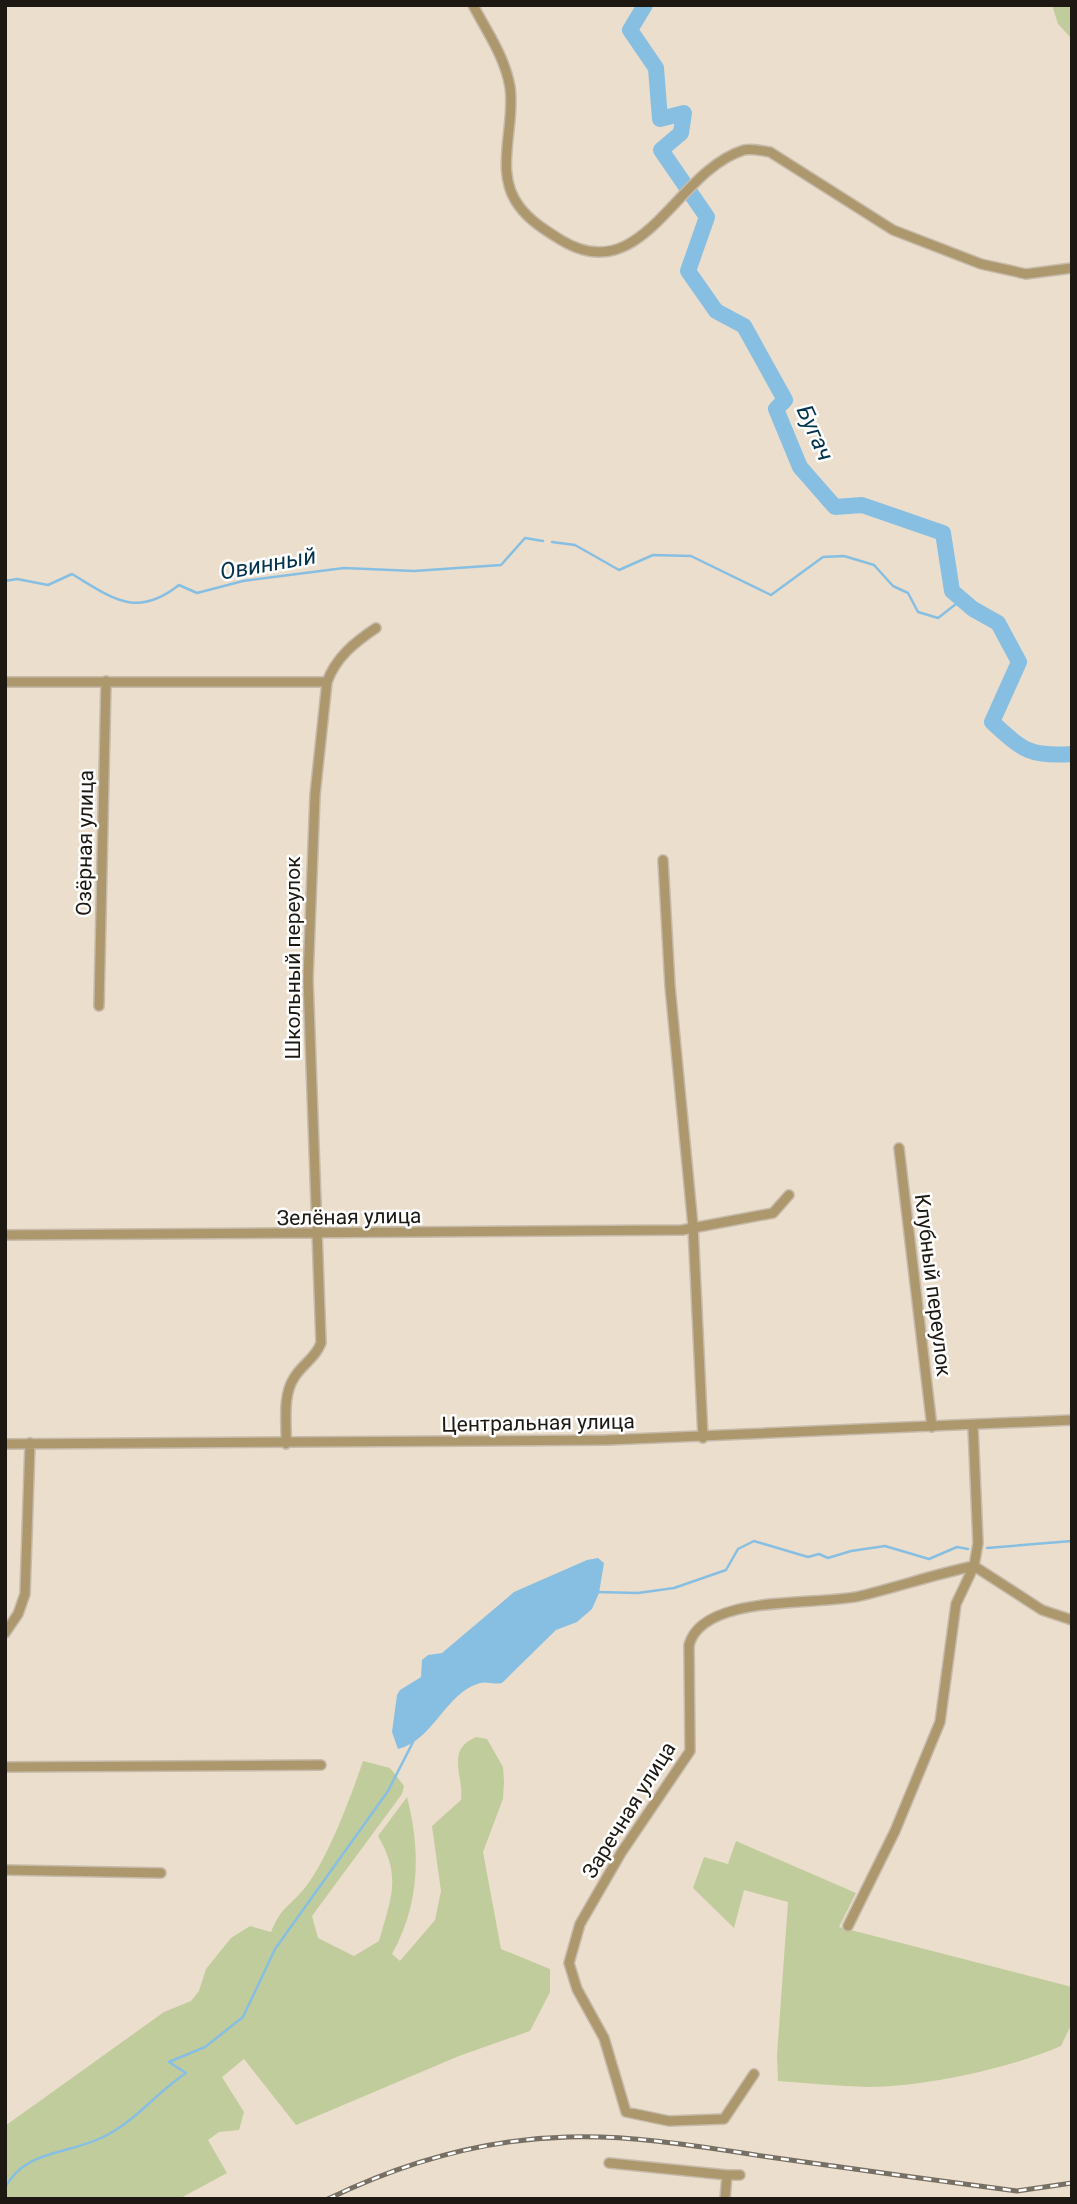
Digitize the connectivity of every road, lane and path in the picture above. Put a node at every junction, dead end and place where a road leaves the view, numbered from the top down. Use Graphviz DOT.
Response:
graph roads {
  1 [pos="473,5"];
  2 [pos="1072,268"];
  3 [pos="376,628"];
  4 [pos="106,681"];
  5 [pos="5,682"];
  6 [pos="327,682"];
  7 [pos="663,860"];
  8 [pos="99,1006"];
  9 [pos="899,1148"];
  10 [pos="789,1195"];
  11 [pos="693,1226"];
  12 [pos="5,1235"];
  13 [pos="315,1235"];
  14 [pos="1072,1420"];
  15 [pos="973,1426"];
  16 [pos="932,1427"];
  17 [pos="703,1438"];
  18 [pos="30,1443"];
  19 [pos="5,1444"];
  20 [pos="286,1444"];
  21 [pos="974,1566"];
  22 [pos="1072,1620"];
  23 [pos="5,1633"];
  24 [pos="321,1765"];
  25 [pos="5,1767"];
  26 [pos="5,1870"];
  27 [pos="161,1873"];
  28 [pos="848,1926"];
  29 [pos="754,2074"];
  30 [pos="609,2163"];
  31 [pos="727,2175"];
  32 [pos="740,2175"];
  33 [pos="725,2199"];
  1 -- 2 [label="street"];
  3 -- 6 [label="street"];
  4 -- 5 [label="street"];
  4 -- 6 [label="street"];
  4 -- 8 [label="street, Озёрная улица"];
  6 -- 13 [label="street, Школьный переулок"];
  7 -- 11 [label="street"];
  9 -- 16 [label="street, Клубный переулок"];
  10 -- 11 [label="street, Зелёная улица"];
  11 -- 13 [label="street, Зелёная улица"];
  11 -- 17 [label="street"];
  12 -- 13 [label="street, Зелёная улица"];
  13 -- 20 [label="street, Школьный переулок"];
  14 -- 15 [label="street, Центральная улица"];
  15 -- 16 [label="street, Центральная улица"];
  15 -- 21 [label="street"];
  16 -- 17 [label="street, Центральная улица"];
  17 -- 20 [label="street, Центральная улица"];
  18 -- 19 [label="street, Центральная улица"];
  18 -- 20 [label="street, Центральная улица"];
  18 -- 23 [label="street"];
  21 -- 22 [label="street"];
  21 -- 28 [label="street"];
  21 -- 29 [label="street, Заречная улица"];
  24 -- 25 [label="street"];
  26 -- 27 [label="street"];
  30 -- 31 [label="street"];
  31 -- 32 [label="street"];
  31 -- 33 [label="street"];
}
